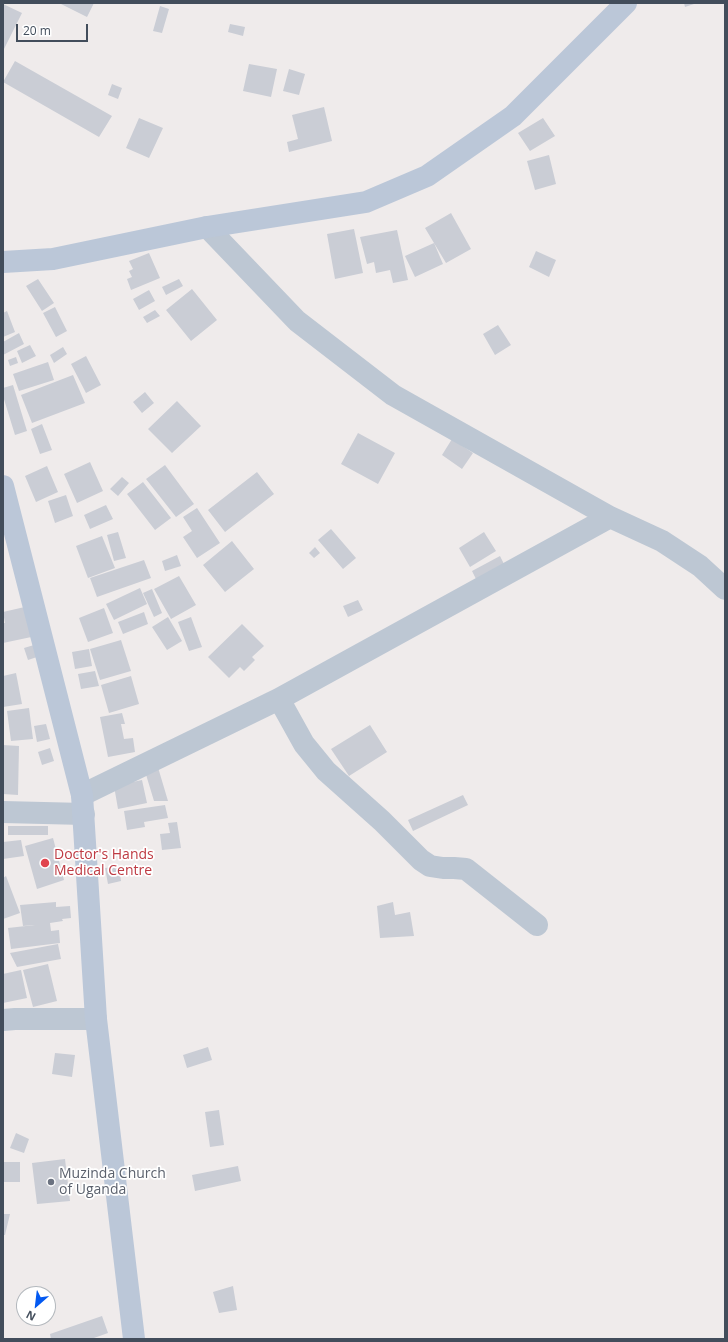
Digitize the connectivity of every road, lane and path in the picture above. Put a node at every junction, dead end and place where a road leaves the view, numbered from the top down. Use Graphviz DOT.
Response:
graph roads {
  1 [pos="626,3"];
  2 [pos="207,227"];
  3 [pos="3,262"];
  4 [pos="3,486"];
  5 [pos="610,517"];
  6 [pos="725,589"];
  7 [pos="279,699"];
  8 [pos="83,804"];
  9 [pos="3,812"];
  10 [pos="537,925"];
  11 [pos="3,1020"];
  12 [pos="96,1020"];
  13 [pos="134,1339"];
  1 -- 2 [label="street"];
  2 -- 3 [label="street"];
  2 -- 5 [label="street"];
  4 -- 8 [label="street"];
  5 -- 6 [label="street"];
  5 -- 7 [label="street"];
  7 -- 8 [label="street"];
  7 -- 10 [label="street"];
  8 -- 9 [label="street"];
  8 -- 12 [label="street"];
  11 -- 12 [label="street"];
  12 -- 13 [label="street"];
}
